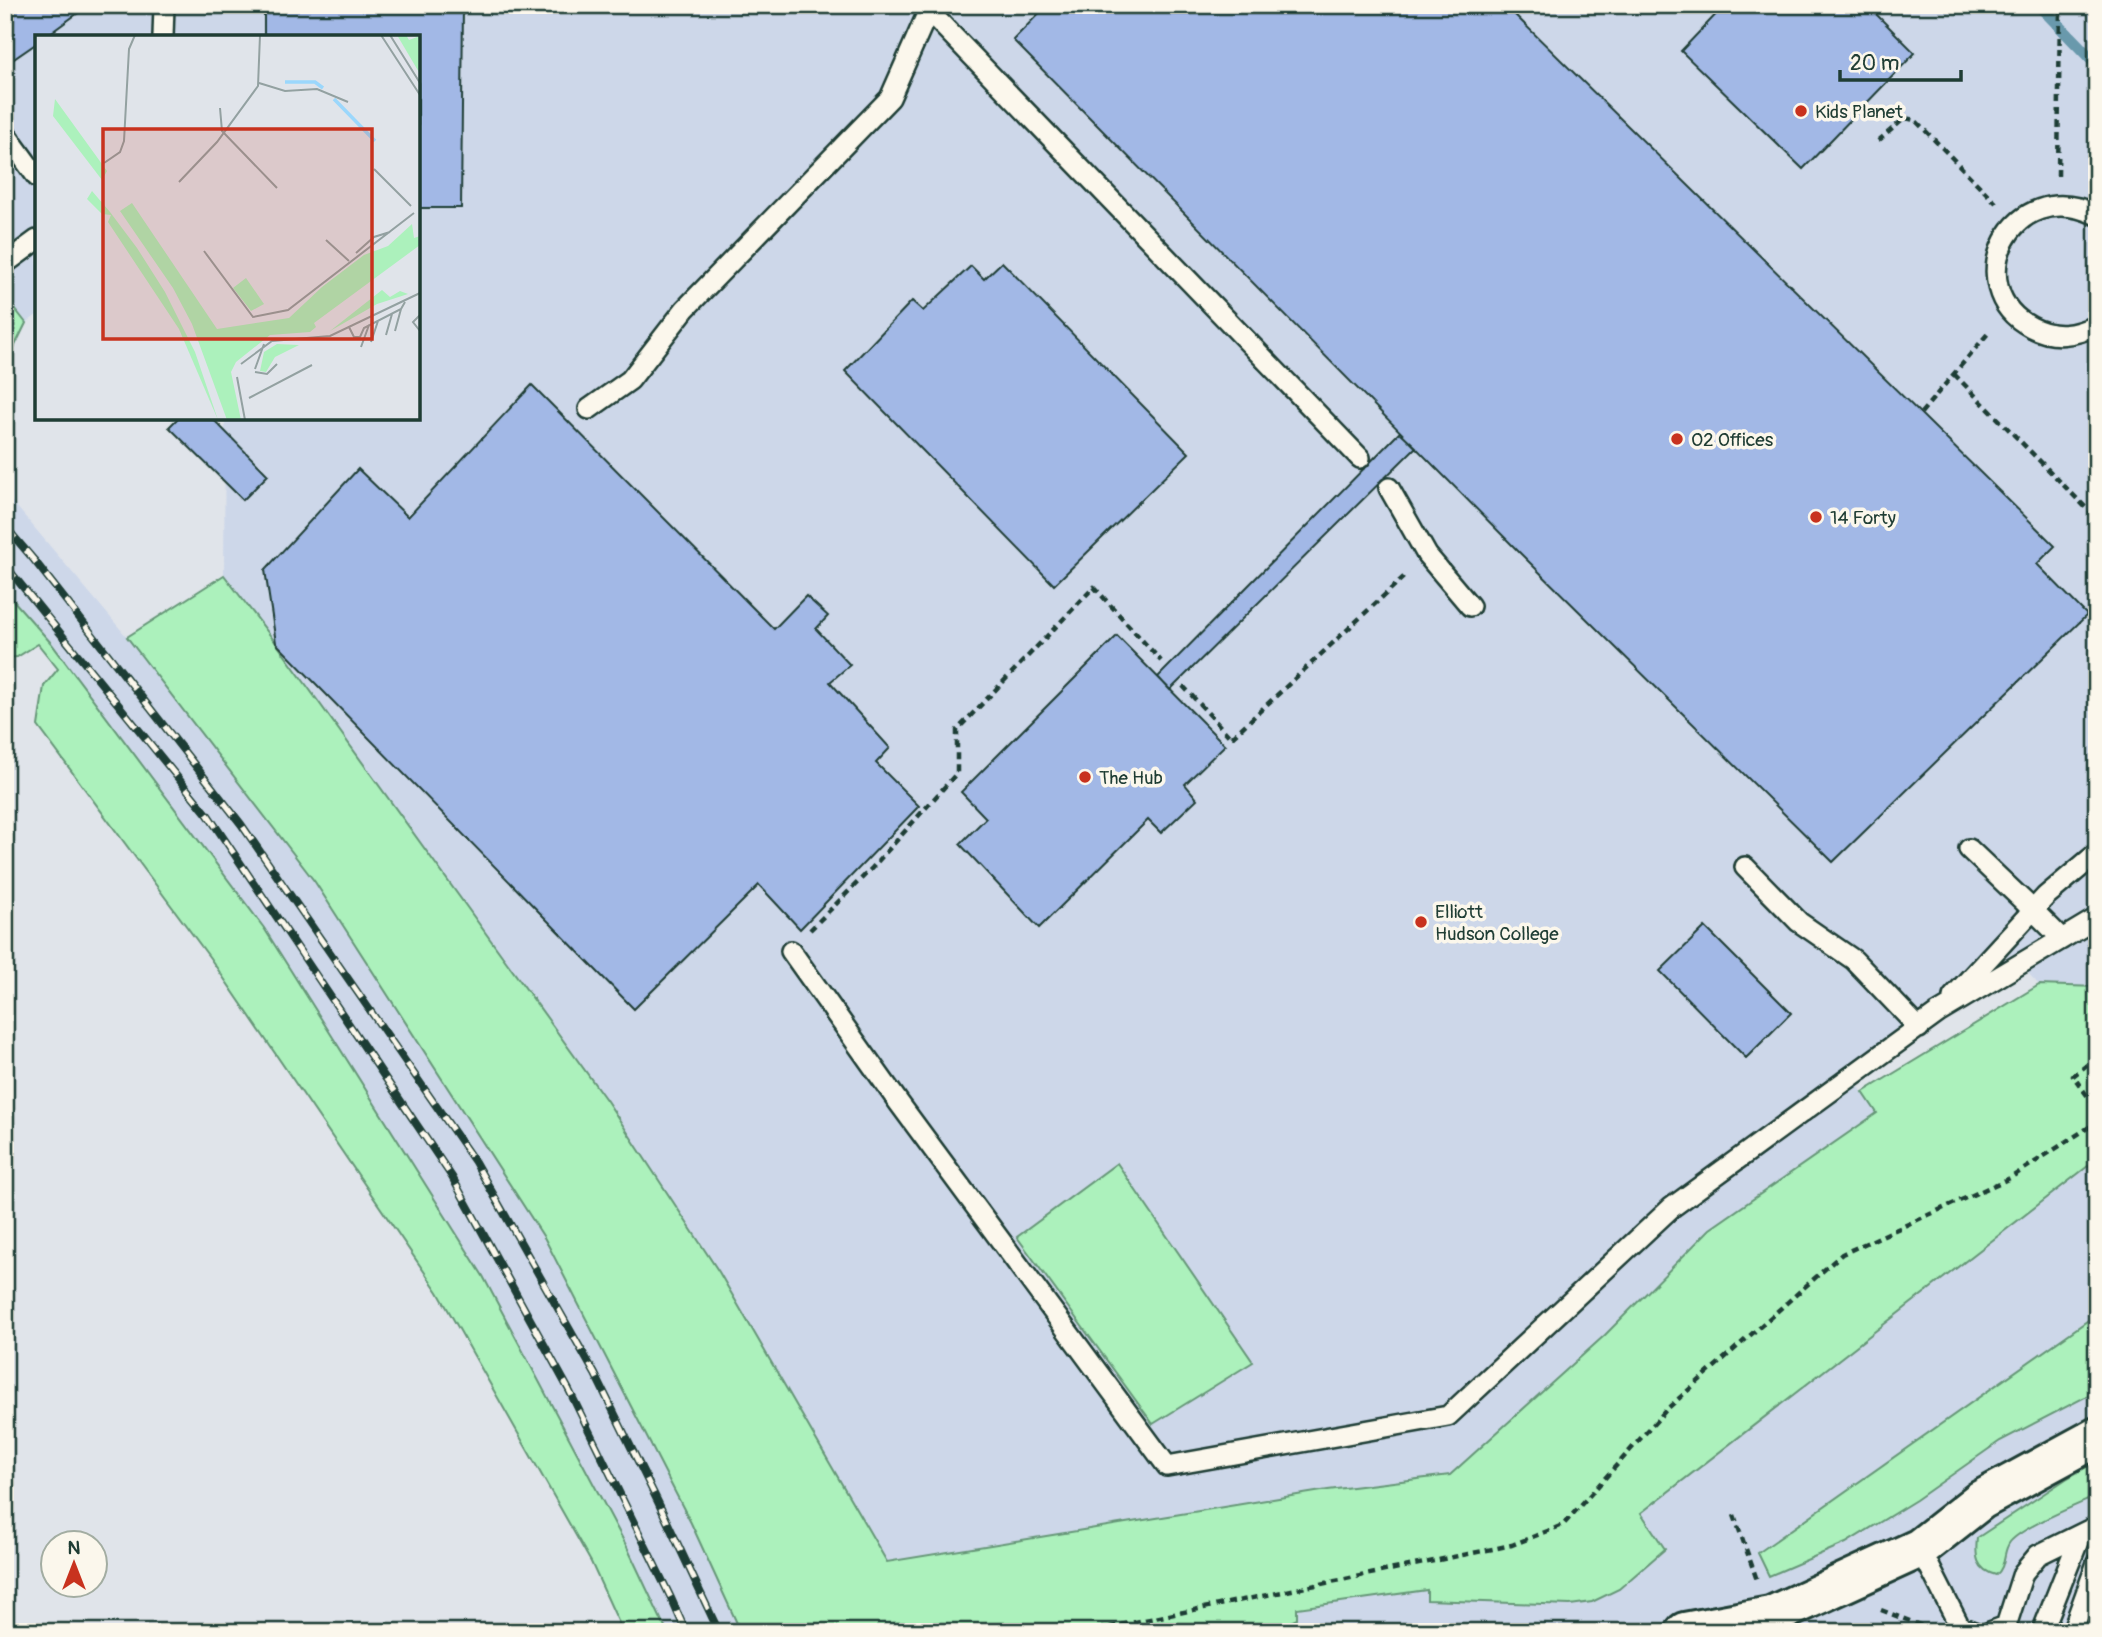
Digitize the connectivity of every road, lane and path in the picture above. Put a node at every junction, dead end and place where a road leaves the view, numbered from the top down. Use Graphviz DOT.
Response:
graph roads {
  1 [pos="164,5"];
  2 [pos="2060,5"];
  3 [pos="928,8"];
  4 [pos="163,35"];
  5 [pos="5,134"];
  6 [pos="1878,141"];
  7 [pos="35,174"];
  8 [pos="2058,205"];
  9 [pos="2097,215"];
  10 [pos="2016,223"];
  11 [pos="35,241"];
  12 [pos="7,262"];
  13 [pos="2009,309"];
  14 [pos="2097,325"];
  15 [pos="1954,374"];
  16 [pos="589,409"];
  17 [pos="1920,413"];
  18 [pos="1360,458"];
  19 [pos="1388,488"];
  20 [pos="2097,519"];
  21 [pos="1427,555"];
  22 [pos="1470,606"];
  23 [pos="1161,661"];
  24 [pos="1184,686"];
  25 [pos="1969,849"];
  26 [pos="2097,853"];
  27 [pos="1745,867"];
  28 [pos="2033,909"];
  29 [pos="2097,918"];
  30 [pos="2062,939"];
  31 [pos="790,951"];
  32 [pos="1938,1013"];
  33 [pos="1919,1028"];
  34 [pos="2097,1057"];
  35 [pos="2097,1110"];
  36 [pos="2097,1122"];
  37 [pos="2097,1437"];
  38 [pos="1734,1515"];
  39 [pos="2089,1530"];
  40 [pos="1920,1548"];
  41 [pos="2097,1563"];
  42 [pos="1882,1610"];
  43 [pos="1771,1616"];
  44 [pos="1086,1632"];
  45 [pos="1685,1632"];
  46 [pos="1935,1632"];
  47 [pos="1974,1632"];
  48 [pos="1990,1632"];
  49 [pos="2042,1632"];
  50 [pos="2072,1632"];
  1 -- 4 [label="lane"];
  2 -- 8 [label="path"];
  3 -- 16 [label="lane"];
  3 -- 18 [label="lane"];
  5 -- 7 [label="lane"];
  6 -- 10 [label="path"];
  8 -- 9 [label="lane"];
  8 -- 10 [label="lane"];
  10 -- 13 [label="lane"];
  11 -- 12 [label="lane"];
  13 -- 14 [label="lane"];
  13 -- 15 [label="path"];
  15 -- 17 [label="path"];
  15 -- 20 [label="path"];
  19 -- 21 [label="lane"];
  21 -- 22 [label="lane"];
  21 -- 24 [label="path"];
  23 -- 31 [label="path"];
  25 -- 28 [label="lane"];
  26 -- 28 [label="lane"];
  27 -- 33 [label="lane"];
  28 -- 30 [label="lane"];
  28 -- 32 [label="lane"];
  29 -- 30 [label="lane"];
  30 -- 32 [label="lane"];
  31 -- 33 [label="lane"];
  32 -- 33 [label="lane"];
  34 -- 35 [label="path"];
  36 -- 44 [label="path"];
  37 -- 40 [label="street"];
  38 -- 43 [label="path"];
  39 -- 48 [label="lane"];
  39 -- 49 [label="lane"];
  40 -- 43 [label="street"];
  40 -- 47 [label="lane"];
  41 -- 50 [label="lane"];
  42 -- 46 [label="path"];
  43 -- 45 [label="street"];
}
